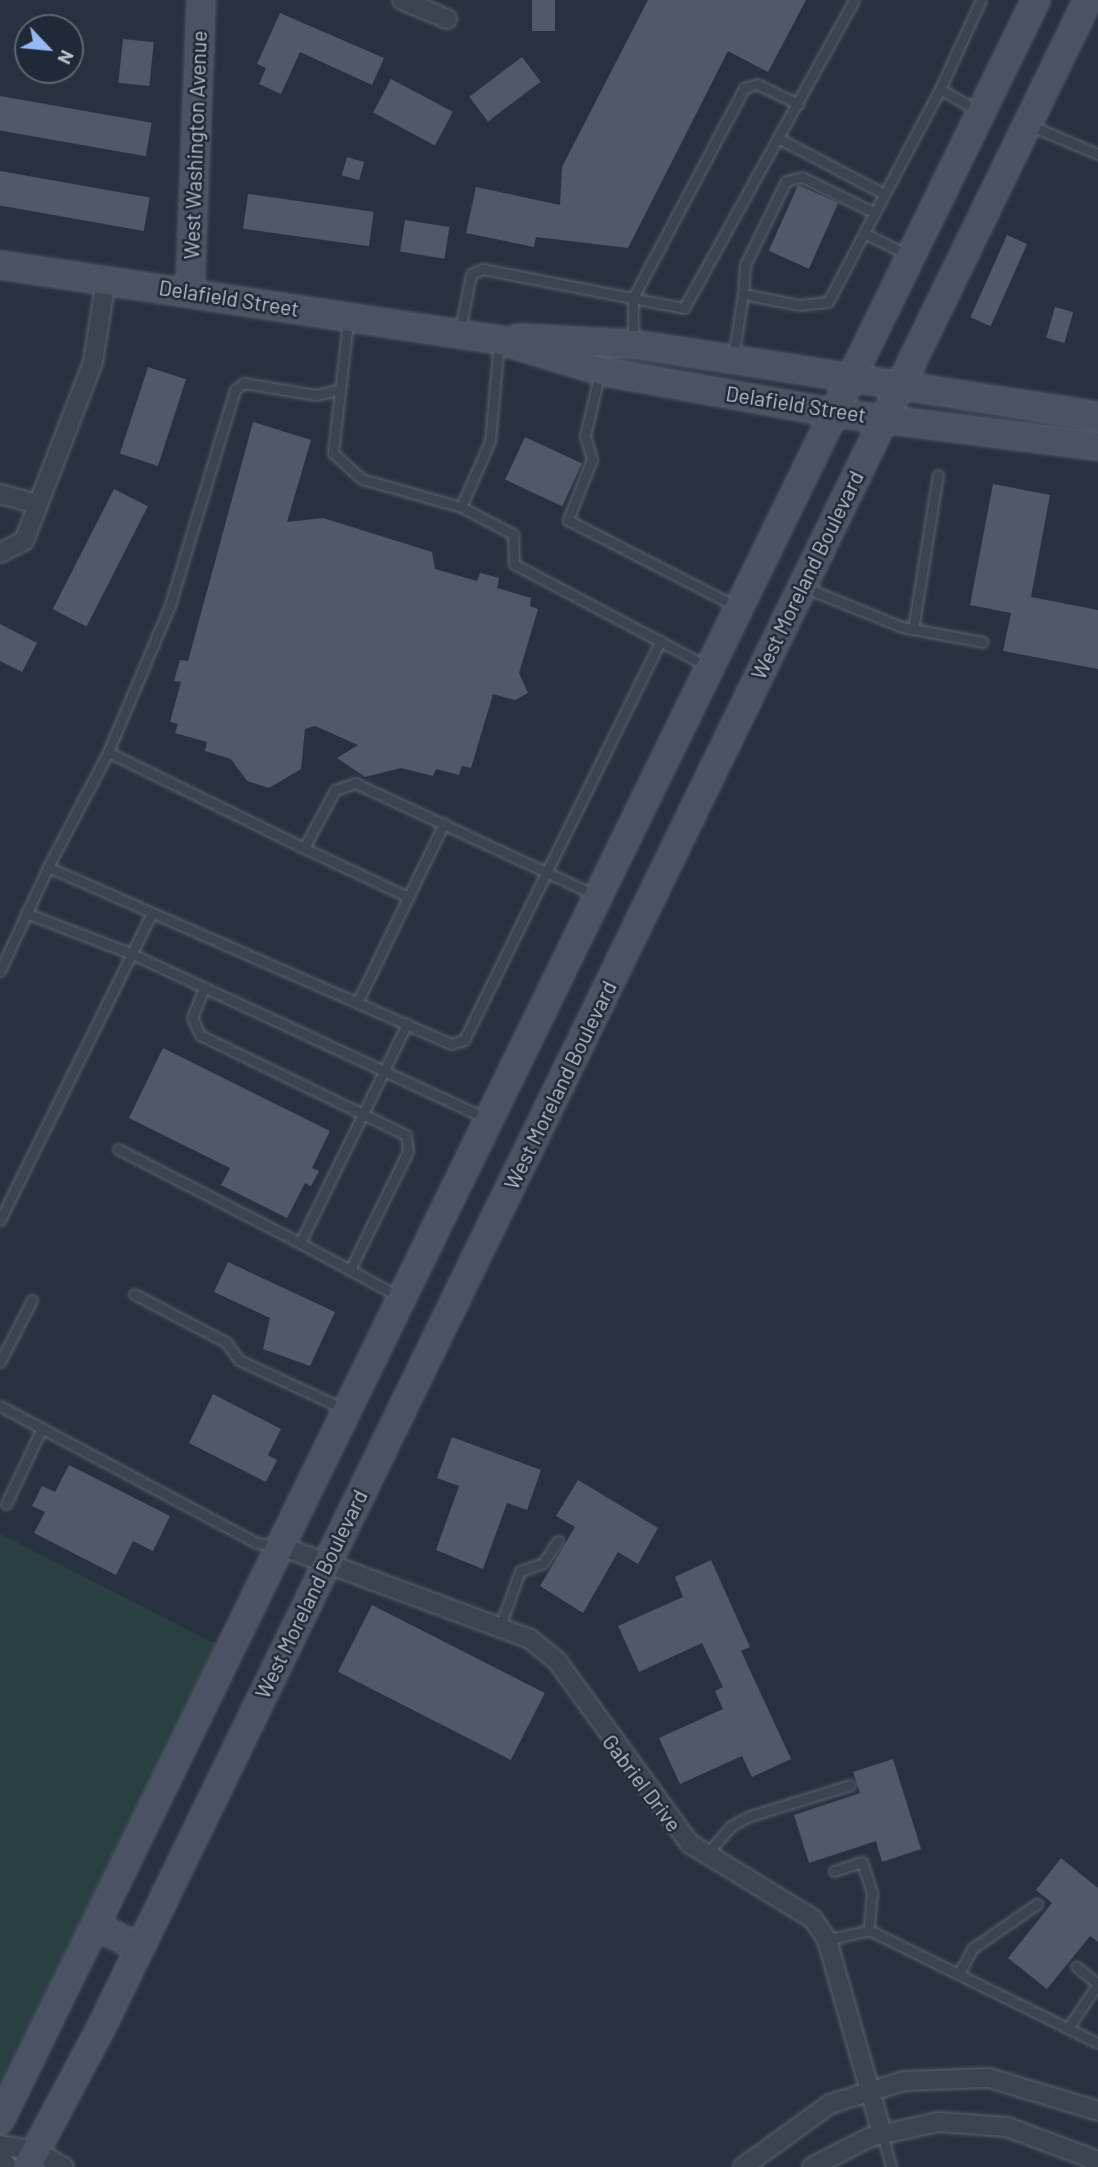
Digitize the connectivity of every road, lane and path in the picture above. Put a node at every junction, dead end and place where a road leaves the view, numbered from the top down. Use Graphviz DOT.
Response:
graph roads {
  1 [pos="201,0"];
  2 [pos="402,0"];
  3 [pos="854,0"];
  4 [pos="981,0"];
  5 [pos="1036,0"];
  6 [pos="1088,0"];
  7 [pos="447,19"];
  8 [pos="940,89"];
  9 [pos="797,104"];
  10 [pos="982,112"];
  11 [pos="1025,129"];
  12 [pos="778,138"];
  13 [pos="1098,154"];
  14 [pos="884,194"];
  15 [pos="875,213"];
  16 [pos="864,233"];
  17 [pos="913,252"];
  18 [pos="0,265"];
  19 [pos="958,266"];
  20 [pos="106,280"];
  21 [pos="190,291"];
  22 [pos="743,294"];
  23 [pos="633,298"];
  24 [pos="348,316"];
  25 [pos="459,333"];
  26 [pos="499,340"];
  27 [pos="633,344"];
  28 [pos="733,358"];
  29 [pos="601,371"];
  30 [pos="853,375"];
  31 [pos="629,377"];
  32 [pos="901,384"];
  33 [pos="338,390"];
  34 [pos="729,394"];
  35 [pos="1005,401"];
  36 [pos="835,412"];
  37 [pos="1098,416"];
  38 [pos="884,418"];
  39 [pos="1002,434"];
  40 [pos="1098,446"];
  41 [pos="938,475"];
  42 [pos="0,494"];
  43 [pos="38,505"];
  44 [pos="461,508"];
  45 [pos="0,553"];
  46 [pos="760,567"];
  47 [pos="801,586"];
  48 [pos="740,608"];
  49 [pos="913,629"];
  50 [pos="660,641"];
  51 [pos="984,642"];
  52 [pos="711,668"];
  53 [pos="752,688"];
  54 [pos="108,752"];
  55 [pos="444,823"];
  56 [pos="304,848"];
  57 [pos="48,867"];
  58 [pos="548,870"];
  59 [pos="408,897"];
  60 [pos="600,897"];
  61 [pos="26,913"];
  62 [pos="152,913"];
  63 [pos="641,918"];
  64 [pos="132,954"];
  65 [pos="0,971"];
  66 [pos="204,988"];
  67 [pos="357,1003"];
  68 [pos="407,1024"];
  69 [pos="385,1072"];
  70 [pos="364,1115"];
  71 [pos="492,1121"];
  72 [pos="533,1140"];
  73 [pos="118,1149"];
  74 [pos="0,1220"];
  75 [pos="300,1243"];
  76 [pos="350,1269"];
  77 [pos="134,1294"];
  78 [pos="32,1300"];
  79 [pos="400,1307"];
  80 [pos="438,1333"];
  81 [pos="0,1362"];
  82 [pos="0,1406"];
  83 [pos="349,1411"];
  84 [pos="42,1428"];
  85 [pos="6,1504"];
  86 [pos="558,1541"];
  87 [pos="283,1547"];
  88 [pos="324,1567"];
  89 [pos="499,1629"];
  90 [pos="850,1785"];
  91 [pos="706,1855"];
  92 [pos="834,1871"];
  93 [pos="1037,1904"];
  94 [pos="98,1927"];
  95 [pos="869,1930"];
  96 [pos="827,1940"];
  97 [pos="140,1948"];
  98 [pos="1076,1966"];
  99 [pos="959,1973"];
  100 [pos="1070,2025"];
  101 [pos="1098,2043"];
  102 [pos="873,2088"];
  103 [pos="1098,2111"];
  104 [pos="0,2120"];
  105 [pos="882,2133"];
  106 [pos="0,2145"];
  107 [pos="0,2157"];
  108 [pos="31,2159"];
  109 [pos="1098,2161"];
  110 [pos="8,2167"];
  111 [pos="64,2167"];
  112 [pos="743,2167"];
  113 [pos="813,2167"];
  114 [pos="891,2167"];
  1 -- 21 [label="street, West Washington Avenue"];
  2 -- 7 [label="street"];
  3 -- 9 [label="lane"];
  4 -- 8 [label="lane"];
  5 -- 10 [label="street"];
  6 -- 11 [label="street, West Moreland Boulevard"];
  8 -- 10 [label="lane"];
  8 -- 14 [label="lane"];
  9 -- 12 [label="lane"];
  9 -- 23 [label="lane"];
  10 -- 11 [label="street"];
  10 -- 17 [label="street"];
  11 -- 13 [label="lane"];
  11 -- 19 [label="street, West Moreland Boulevard"];
  12 -- 14 [label="lane"];
  12 -- 23 [label="lane"];
  14 -- 15 [label="lane"];
  15 -- 16 [label="lane"];
  15 -- 22 [label="lane"];
  16 -- 17 [label="lane"];
  16 -- 22 [label="lane"];
  17 -- 19 [label="street"];
  17 -- 30 [label="street"];
  18 -- 20 [label="street, Delafield Street"];
  19 -- 32 [label="street, West Moreland Boulevard"];
  20 -- 21 [label="street, Delafield Street"];
  20 -- 43 [label="street"];
  21 -- 24 [label="street, Delafield Street"];
  22 -- 28 [label="lane"];
  23 -- 25 [label="lane"];
  23 -- 27 [label="lane"];
  24 -- 25 [label="street, Delafield Street"];
  24 -- 33 [label="lane"];
  25 -- 26 [label="street, Delafield Street"];
  26 -- 27 [label="street, Delafield Street"];
  26 -- 29 [label="street, Delafield Street"];
  26 -- 44 [label="lane"];
  27 -- 28 [label="street, Delafield Street"];
  27 -- 31 [label="street"];
  28 -- 30 [label="street, Delafield Street"];
  28 -- 34 [label="street"];
  29 -- 31 [label="street, Delafield Street"];
  29 -- 48 [label="lane"];
  30 -- 32 [label="street, Delafield Street"];
  30 -- 36 [label="street"];
  31 -- 34 [label="street, Delafield Street"];
  32 -- 35 [label="street, Delafield Street"];
  32 -- 38 [label="street, West Moreland Boulevard"];
  33 -- 44 [label="lane"];
  33 -- 54 [label="lane"];
  34 -- 36 [label="street, Delafield Street"];
  35 -- 37 [label="street, Delafield Street"];
  35 -- 39 [label="street"];
  36 -- 38 [label="street, Delafield Street"];
  36 -- 46 [label="street"];
  38 -- 39 [label="street, Delafield Street"];
  38 -- 47 [label="street, West Moreland Boulevard"];
  39 -- 40 [label="street, Delafield Street"];
  41 -- 49 [label="lane"];
  42 -- 43 [label="street"];
  43 -- 45 [label="street"];
  44 -- 50 [label="lane"];
  46 -- 47 [label="street"];
  46 -- 48 [label="street"];
  47 -- 49 [label="lane"];
  47 -- 53 [label="street, West Moreland Boulevard"];
  48 -- 52 [label="street"];
  49 -- 51 [label="lane"];
  50 -- 52 [label="lane"];
  50 -- 58 [label="lane"];
  52 -- 53 [label="street"];
  52 -- 60 [label="street"];
  53 -- 63 [label="street, West Moreland Boulevard"];
  54 -- 56 [label="lane"];
  54 -- 57 [label="lane"];
  55 -- 56 [label="lane"];
  55 -- 58 [label="lane"];
  55 -- 59 [label="lane"];
  56 -- 59 [label="lane"];
  57 -- 61 [label="lane"];
  57 -- 62 [label="lane"];
  58 -- 60 [label="lane"];
  58 -- 68 [label="lane"];
  59 -- 67 [label="lane"];
  60 -- 63 [label="street"];
  60 -- 71 [label="street"];
  61 -- 64 [label="lane"];
  61 -- 65 [label="lane"];
  62 -- 64 [label="lane"];
  62 -- 67 [label="lane"];
  63 -- 72 [label="street, West Moreland Boulevard"];
  64 -- 66 [label="lane"];
  64 -- 74 [label="lane"];
  66 -- 69 [label="lane"];
  66 -- 70 [label="lane"];
  67 -- 68 [label="lane"];
  68 -- 69 [label="lane"];
  69 -- 70 [label="lane"];
  69 -- 71 [label="lane"];
  70 -- 75 [label="lane"];
  70 -- 76 [label="lane"];
  71 -- 72 [label="street"];
  71 -- 79 [label="street"];
  72 -- 80 [label="street, West Moreland Boulevard"];
  73 -- 75 [label="lane"];
  75 -- 76 [label="lane"];
  76 -- 79 [label="lane"];
  77 -- 83 [label="lane"];
  78 -- 81 [label="lane"];
  79 -- 80 [label="street"];
  79 -- 83 [label="street"];
  80 -- 88 [label="street, West Moreland Boulevard"];
  82 -- 84 [label="lane"];
  83 -- 87 [label="street"];
  84 -- 85 [label="lane"];
  84 -- 87 [label="lane"];
  86 -- 89 [label="lane"];
  87 -- 88 [label="street, Gabriel Drive"];
  87 -- 94 [label="street"];
  88 -- 89 [label="street, Gabriel Drive"];
  88 -- 97 [label="street, West Moreland Boulevard"];
  89 -- 91 [label="street, Gabriel Drive"];
  90 -- 91 [label="lane"];
  91 -- 96 [label="street, Gabriel Drive"];
  92 -- 95 [label="lane"];
  93 -- 99 [label="lane"];
  94 -- 97 [label="street"];
  94 -- 104 [label="street"];
  95 -- 96 [label="lane"];
  95 -- 99 [label="lane"];
  96 -- 102 [label="street, Gabriel Drive"];
  97 -- 108 [label="street, West Moreland Boulevard"];
  98 -- 100 [label="lane"];
  99 -- 100 [label="lane"];
  100 -- 101 [label="lane"];
  102 -- 103 [label="street"];
  102 -- 105 [label="street, Gabriel Drive"];
  102 -- 112 [label="street"];
  105 -- 109 [label="street"];
  105 -- 113 [label="street"];
  105 -- 114 [label="lane"];
  106 -- 108 [label="street"];
  107 -- 110 [label="street"];
  108 -- 111 [label="street"];
}
